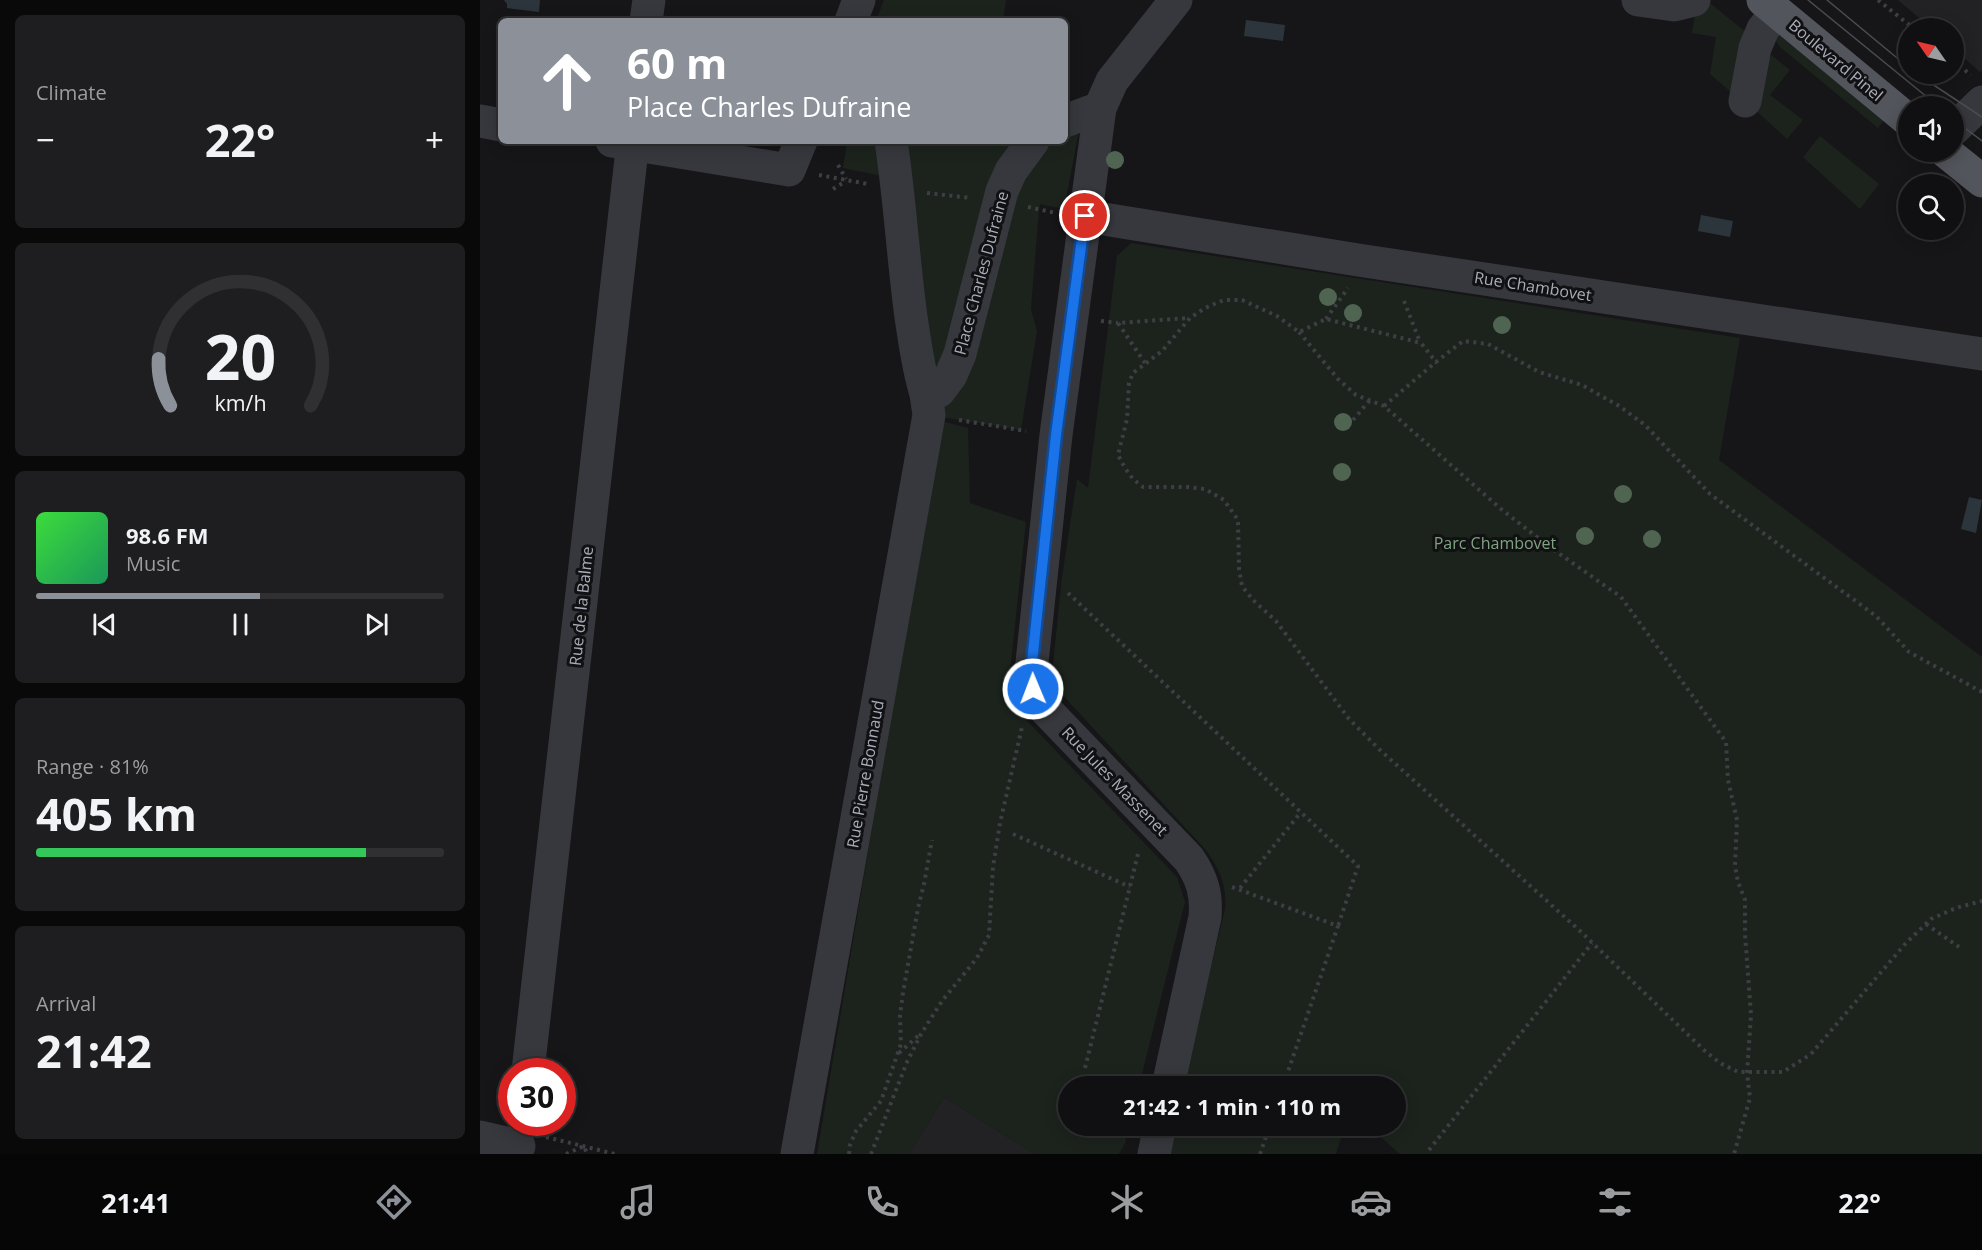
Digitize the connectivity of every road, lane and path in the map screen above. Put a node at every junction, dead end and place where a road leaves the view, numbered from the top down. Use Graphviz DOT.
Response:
graph roads {
  1 [pos="649,0"];
  2 [pos="859,0"];
  3 [pos="872,0"];
  4 [pos="1176,0"];
  5 [pos="1638,0"];
  6 [pos="1694,0"];
  7 [pos="1878,0"];
  8 [pos="1770,6"];
  9 [pos="646,18"];
  10 [pos="852,18"];
  11 [pos="874,18"];
  12 [pos="1900,18"];
  13 [pos="1964,74"];
  14 [pos="1978,90"];
  15 [pos="1745,101"];
  16 [pos="1100,108"];
  17 [pos="1898,112"];
  18 [pos="1964,112"];
  19 [pos="1068,120"];
  20 [pos="480,122"];
  21 [pos="498,125"];
  22 [pos="626,144"];
  23 [pos="652,144"];
  24 [pos="891,144"];
  25 [pos="1031,144"];
  26 [pos="795,155"];
  27 [pos="1962,162"];
  28 [pos="838,165"];
  29 [pos="1979,173"];
  30 [pos="833,189"];
  31 [pos="920,192"];
  32 [pos="978,199"];
  33 [pos="1085,216"];
  34 [pos="1404,301"];
  35 [pos="1190,318"];
  36 [pos="1104,321"];
  37 [pos="1118,323"];
  38 [pos="1299,332"];
  39 [pos="1420,343"];
  40 [pos="1982,354"];
  41 [pos="1436,362"];
  42 [pos="1145,363"];
  43 [pos="1370,400"];
  44 [pos="928,405"];
  45 [pos="1384,406"];
  46 [pos="1353,420"];
  47 [pos="1056,435"];
  48 [pos="1061,586"];
  49 [pos="1982,692"];
  50 [pos="1043,707"];
  51 [pos="1301,812"];
  52 [pos="1155,824"];
  53 [pos="1013,834"];
  54 [pos="932,840"];
  55 [pos="1223,885"];
  56 [pos="1130,887"];
  57 [pos="1240,888"];
  58 [pos="1982,901"];
  59 [pos="1926,924"];
  60 [pos="1338,926"];
  61 [pos="1592,943"];
  62 [pos="1959,947"];
  63 [pos="921,1034"];
  64 [pos="897,1054"];
  65 [pos="529,1058"];
  66 [pos="1085,1068"];
  67 [pos="1747,1073"];
  68 [pos="1170,1076"];
  69 [pos="1286,1076"];
  70 [pos="1158,1136"];
  71 [pos="1266,1136"];
  72 [pos="480,1137"];
  73 [pos="524,1139"];
  74 [pos="584,1146"];
  75 [pos="1429,1150"];
  76 [pos="566,1154"];
  77 [pos="587,1154"];
  78 [pos="615,1154"];
  79 [pos="797,1154"];
  80 [pos="849,1154"];
  81 [pos="871,1154"];
  82 [pos="1154,1154"];
  83 [pos="1260,1154"];
  84 [pos="1734,1154"];
  1 -- 9 [label="street"];
  2 -- 10 [label="street"];
  3 -- 11 [label="street"];
  4 -- 16 [label="street"];
  5 -- 6 [label="street"];
  7 -- 12 [label="path"];
  8 -- 15 [label="street"];
  8 -- 17 [label="main road, Boulevard Pinel"];
  13 -- 14 [label="path"];
  14 -- 18 [label="street"];
  16 -- 19 [label="street"];
  16 -- 33 [label="street"];
  20 -- 21 [label="street"];
  22 -- 65 [label="street, Rue de la Balme"];
  23 -- 26 [label="street"];
  24 -- 44 [label="street"];
  25 -- 44 [label="street, Place Charles Dufraine"];
  27 -- 29 [label="main road"];
  28 -- 30 [label="path"];
  31 -- 32 [label="path"];
  33 -- 40 [label="street, Rue Chambovet"];
  33 -- 47 [label="street"];
  34 -- 39 [label="path"];
  35 -- 37 [label="path"];
  35 -- 38 [label="path"];
  35 -- 42 [label="path"];
  36 -- 37 [label="path"];
  37 -- 42 [label="path"];
  38 -- 39 [label="path"];
  38 -- 43 [label="path"];
  39 -- 41 [label="path"];
  41 -- 45 [label="path"];
  41 -- 49 [label="path"];
  42 -- 61 [label="path"];
  43 -- 45 [label="path"];
  43 -- 46 [label="path"];
  44 -- 47 [label="path"];
  44 -- 79 [label="street, Rue Pierre Bonnaud"];
  45 -- 67 [label="path"];
  47 -- 50 [label="street, Rue Jules Massenet"];
  48 -- 51 [label="path"];
  50 -- 52 [label="street, Rue Jules Massenet"];
  50 -- 63 [label="path"];
  51 -- 57 [label="path"];
  51 -- 60 [label="path"];
  52 -- 56 [label="path"];
  52 -- 68 [label="street, Rue Jules Massenet"];
  53 -- 56 [label="path"];
  54 -- 64 [label="path"];
  55 -- 57 [label="path"];
  56 -- 66 [label="path"];
  57 -- 60 [label="path"];
  58 -- 59 [label="path"];
  59 -- 62 [label="path"];
  59 -- 67 [label="path"];
  60 -- 69 [label="path"];
  61 -- 67 [label="path"];
  61 -- 75 [label="path"];
  63 -- 64 [label="path"];
  63 -- 81 [label="path"];
  64 -- 80 [label="path"];
  67 -- 84 [label="path"];
  70 -- 82 [label="street"];
  71 -- 83 [label="path"];
  72 -- 73 [label="street"];
  73 -- 74 [label="path"];
  74 -- 76 [label="path"];
  74 -- 77 [label="path"];
  74 -- 78 [label="path"];
}
